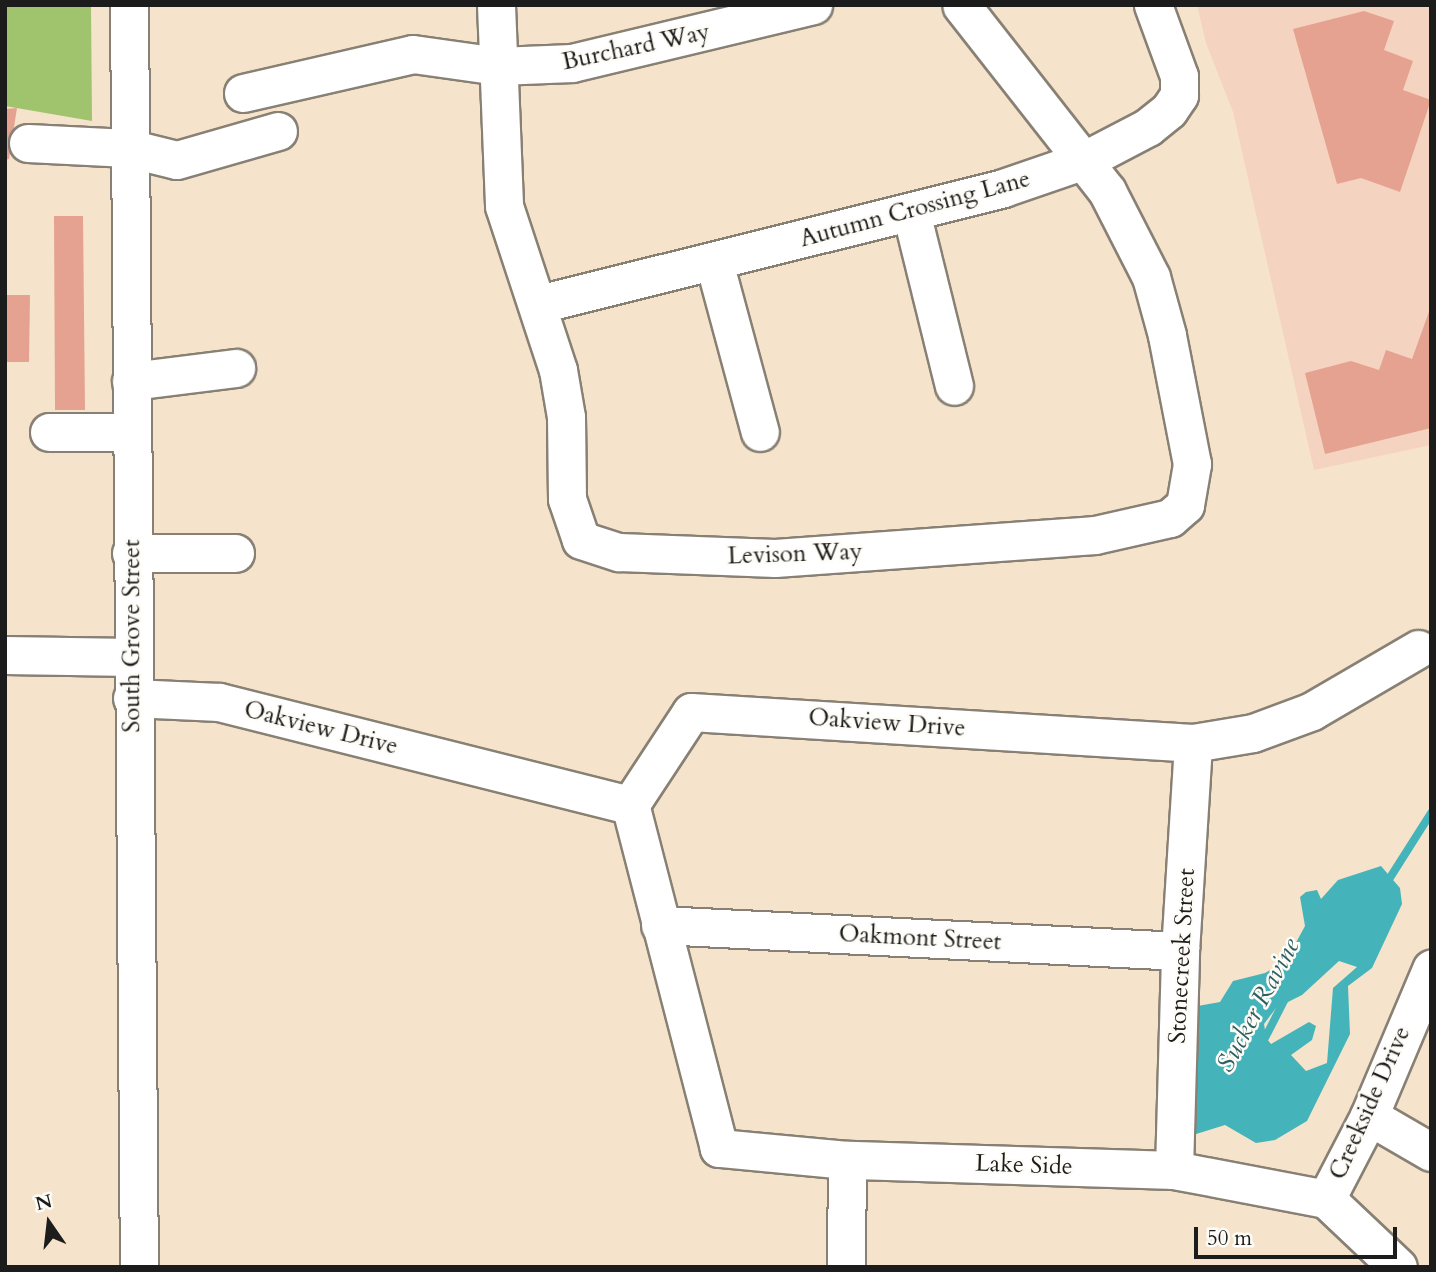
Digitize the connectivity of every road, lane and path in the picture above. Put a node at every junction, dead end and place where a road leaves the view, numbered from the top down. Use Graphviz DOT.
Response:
graph roads {
  1 [pos="129,5"];
  2 [pos="496,5"];
  3 [pos="813,5"];
  4 [pos="961,5"];
  5 [pos="1153,5"];
  6 [pos="498,66"];
  7 [pos="243,93"];
  8 [pos="278,131"];
  9 [pos="29,143"];
  10 [pos="128,148"];
  11 [pos="1085,160"];
  12 [pos="911,212"];
  13 [pos="714,262"];
  14 [pos="539,304"];
  15 [pos="236,368"];
  16 [pos="131,381"];
  17 [pos="954,386"];
  18 [pos="49,432"];
  19 [pos="130,432"];
  20 [pos="760,432"];
  21 [pos="131,553"];
  22 [pos="235,553"];
  23 [pos="1418,649"];
  24 [pos="5,655"];
  25 [pos="132,657"];
  26 [pos="132,698"];
  27 [pos="1193,743"];
  28 [pos="630,805"];
  29 [pos="660,925"];
  30 [pos="1180,951"];
  31 [pos="1431,969"];
  32 [pos="1368,1116"];
  33 [pos="1431,1152"];
  34 [pos="847,1160"];
  35 [pos="1174,1170"];
  36 [pos="1326,1199"];
  37 [pos="139,1267"];
  38 [pos="846,1267"];
  39 [pos="1398,1267"];
  1 -- 10 [label="street, South Grove Street"];
  2 -- 6 [label="street, Levison Way"];
  3 -- 6 [label="street, Burchard Way"];
  4 -- 11 [label="street"];
  5 -- 11 [label="street, Autumn Crossing Lane"];
  6 -- 7 [label="street, Burchard Way"];
  6 -- 14 [label="street, Levison Way"];
  8 -- 10 [label="street"];
  9 -- 10 [label="street"];
  10 -- 16 [label="street, South Grove Street"];
  11 -- 12 [label="street, Autumn Crossing Lane"];
  11 -- 14 [label="street, Levison Way"];
  12 -- 13 [label="street, Autumn Crossing Lane"];
  12 -- 17 [label="street"];
  13 -- 14 [label="street, Autumn Crossing Lane"];
  13 -- 20 [label="street"];
  15 -- 16 [label="street"];
  16 -- 19 [label="street, South Grove Street"];
  18 -- 19 [label="street"];
  19 -- 21 [label="street, South Grove Street"];
  21 -- 22 [label="street"];
  21 -- 25 [label="street, South Grove Street"];
  23 -- 27 [label="street"];
  24 -- 25 [label="street"];
  25 -- 26 [label="street, South Grove Street"];
  26 -- 28 [label="street, Oakview Drive"];
  26 -- 37 [label="street, South Grove Street"];
  27 -- 28 [label="street, Oakview Drive"];
  27 -- 30 [label="street, Stonecreek Street"];
  28 -- 29 [label="street"];
  29 -- 30 [label="street, Oakmont Street"];
  29 -- 34 [label="street, Lake Side"];
  30 -- 35 [label="street, Stonecreek Street"];
  31 -- 32 [label="street, Creekside Drive"];
  32 -- 33 [label="street"];
  32 -- 36 [label="street, Creekside Drive"];
  34 -- 35 [label="street, Lake Side"];
  34 -- 38 [label="street"];
  35 -- 36 [label="street, Lake Side"];
  36 -- 39 [label="street"];
}
